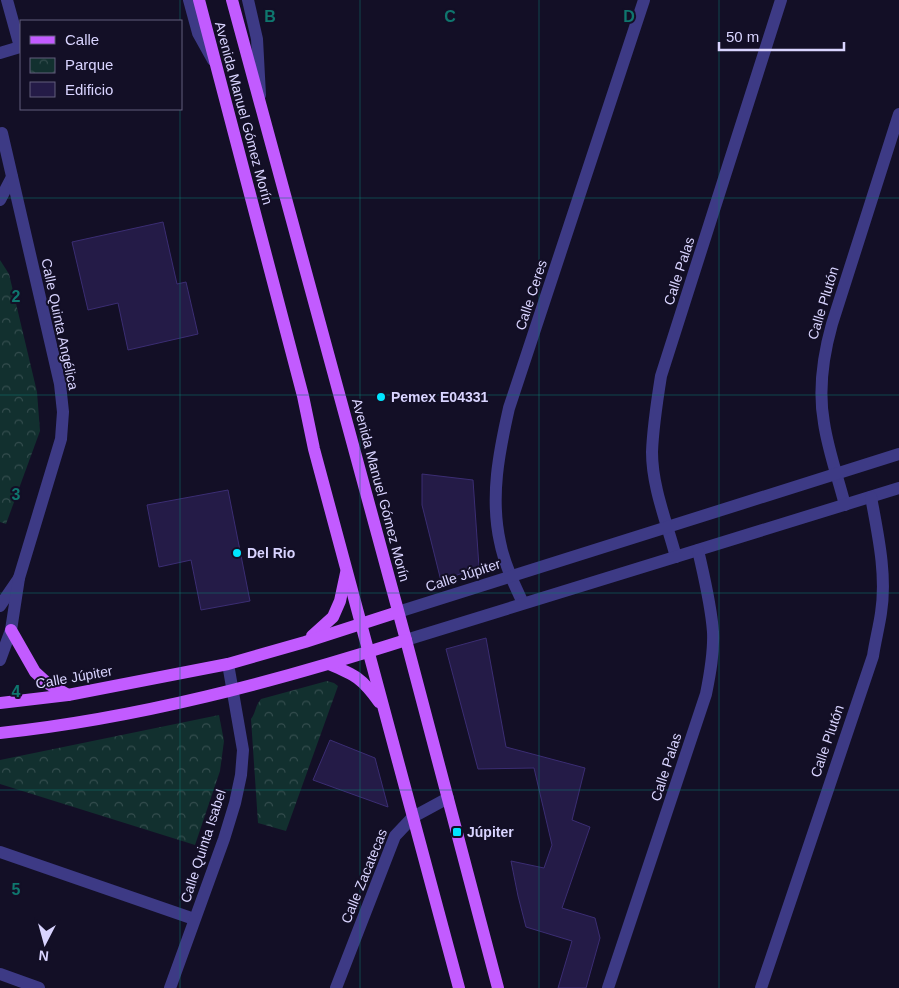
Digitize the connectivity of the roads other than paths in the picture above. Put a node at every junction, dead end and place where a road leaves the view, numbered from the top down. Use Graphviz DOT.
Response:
graph roads {
  1 [pos="7,0"];
  2 [pos="188,0"];
  3 [pos="199,0"];
  4 [pos="232,0"];
  5 [pos="248,0"];
  6 [pos="644,0"];
  7 [pos="781,0"];
  8 [pos="0,53"];
  9 [pos="217,67"];
  10 [pos="260,100"];
  11 [pos="899,114"];
  12 [pos="2,133"];
  13 [pos="12,177"];
  14 [pos="0,200"];
  15 [pos="899,454"];
  16 [pos="837,473"];
  17 [pos="899,488"];
  18 [pos="870,497"];
  19 [pos="845,505"];
  20 [pos="668,526"];
  21 [pos="698,550"];
  22 [pos="676,557"];
  23 [pos="347,568"];
  24 [pos="511,576"];
  25 [pos="19,578"];
  26 [pos="1,602"];
  27 [pos="523,603"];
  28 [pos="16,606"];
  29 [pos="398,612"];
  30 [pos="362,624"];
  31 [pos="11,630"];
  32 [pos="406,640"];
  33 [pos="305,642"];
  34 [pos="369,652"];
  35 [pos="0,660"];
  36 [pos="228,664"];
  37 [pos="329,664"];
  38 [pos="231,690"];
  39 [pos="68,695"];
  40 [pos="0,703"];
  41 [pos="384,710"];
  42 [pos="0,733"];
  43 [pos="448,798"];
  44 [pos="413,817"];
  45 [pos="0,852"];
  46 [pos="194,919"];
  47 [pos="0,974"];
  48 [pos="39,988"];
  49 [pos="170,988"];
  50 [pos="336,988"];
  51 [pos="459,988"];
  52 [pos="498,988"];
  53 [pos="608,988"];
  54 [pos="761,988"];
  1 -- 8 [label="street"];
  2 -- 9 [label="street"];
  3 -- 9 [label="main road, Avenida Manuel Gómez Morín"];
  4 -- 10 [label="main road, Avenida Manuel Gómez Morín"];
  5 -- 10 [label="street"];
  6 -- 24 [label="street, Calle Ceres"];
  7 -- 20 [label="street, Calle Palas"];
  9 -- 23 [label="main road, Avenida Manuel Gómez Morín"];
  10 -- 29 [label="main road, Avenida Manuel Gómez Morín"];
  11 -- 16 [label="street, Calle Plutón"];
  12 -- 13 [label="street, Calle Quinta Angélica"];
  13 -- 14 [label="street"];
  13 -- 25 [label="street, Calle Quinta Angélica"];
  15 -- 16 [label="street, Calle Júpiter"];
  16 -- 19 [label="street, Calle Plutón"];
  16 -- 20 [label="street, Calle Júpiter"];
  17 -- 18 [label="street"];
  18 -- 19 [label="street"];
  18 -- 54 [label="street, Calle Plutón"];
  19 -- 21 [label="street"];
  20 -- 22 [label="street, Calle Palas"];
  20 -- 24 [label="street, Calle Júpiter"];
  21 -- 22 [label="street"];
  21 -- 53 [label="street, Calle Palas"];
  22 -- 27 [label="street"];
  23 -- 30 [label="main road, Avenida Manuel Gómez Morín"];
  23 -- 33 [label="main road"];
  24 -- 27 [label="street, Calle Ceres"];
  24 -- 29 [label="street, Calle Júpiter"];
  25 -- 26 [label="street, Calle Quinta Angélica"];
  25 -- 28 [label="street, Calle Quinta Angélica"];
  26 -- 28 [label="street"];
  27 -- 32 [label="street"];
  28 -- 31 [label="street, Calle Quinta Angélica"];
  29 -- 30 [label="main road, Calle Júpiter"];
  29 -- 32 [label="main road, Avenida Manuel Gómez Morín"];
  30 -- 33 [label="main road, Calle Júpiter"];
  30 -- 34 [label="main road, Avenida Manuel Gómez Morín"];
  31 -- 35 [label="street, Calle Quinta Angélica"];
  31 -- 39 [label="main road"];
  32 -- 34 [label="main road"];
  32 -- 43 [label="main road, Avenida Manuel Gómez Morín"];
  33 -- 36 [label="main road, Calle Júpiter"];
  34 -- 37 [label="main road"];
  34 -- 41 [label="main road, Avenida Manuel Gómez Morín"];
  36 -- 38 [label="street, Calle Quinta Isabel"];
  36 -- 39 [label="main road, Calle Júpiter"];
  37 -- 38 [label="main road"];
  37 -- 41 [label="main road"];
  38 -- 42 [label="main road"];
  38 -- 46 [label="street, Calle Quinta Isabel"];
  39 -- 40 [label="main road, Calle Júpiter"];
  41 -- 44 [label="main road, Avenida Manuel Gómez Morín"];
  43 -- 44 [label="street, Calle Zacatecas"];
  43 -- 52 [label="main road, Avenida Manuel Gómez Morín"];
  44 -- 50 [label="street, Calle Zacatecas"];
  44 -- 51 [label="main road, Avenida Manuel Gómez Morín"];
  45 -- 46 [label="street, Calle Quinta Isabel"];
  46 -- 49 [label="street, Calle Quinta Isabel"];
  47 -- 48 [label="street"];
}
